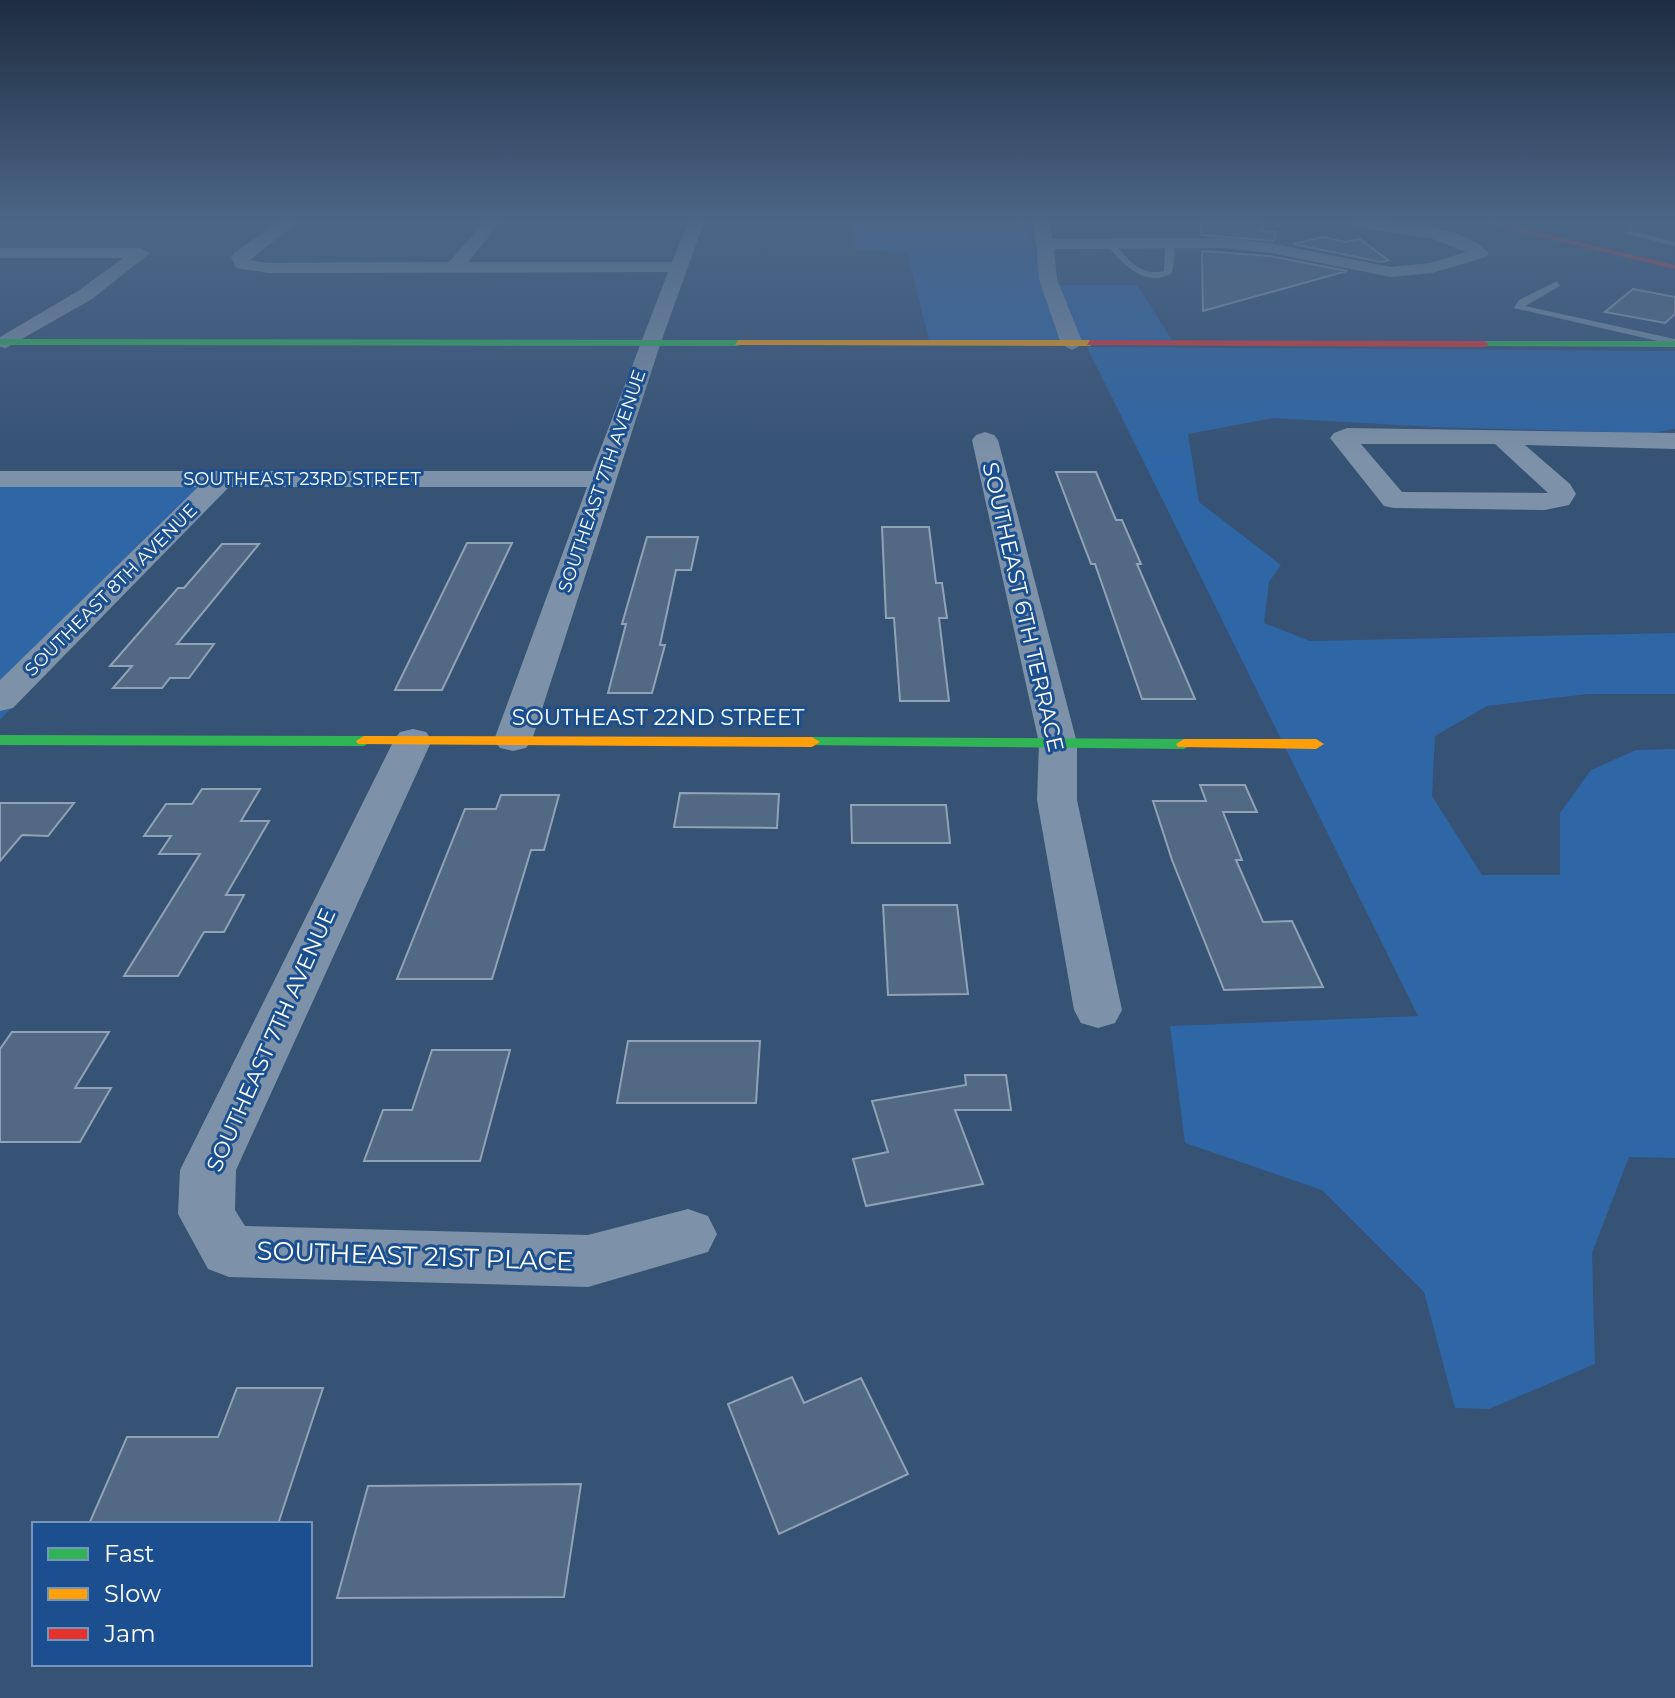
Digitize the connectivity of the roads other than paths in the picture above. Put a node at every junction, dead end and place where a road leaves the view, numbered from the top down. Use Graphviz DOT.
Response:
graph roads {
  1 [pos="74,301"];
  2 [pos="665,301"];
  3 [pos="1056,301"];
  4 [pos="1523,301"];
  5 [pos="3,342"];
  6 [pos="650,342"];
  7 [pos="1675,343"];
  8 [pos="1072,344"];
  9 [pos="1502,437"];
  10 [pos="985,440"];
  11 [pos="1675,441"];
  12 [pos="0,479"];
  13 [pos="222,479"];
  14 [pos="603,479"];
  15 [pos="0,700"];
  16 [pos="0,740"];
  17 [pos="413,740"];
  18 [pos="513,740"];
  19 [pos="1058,743"];
  20 [pos="1316,744"];
  21 [pos="1098,1010"];
  22 [pos="206,1214"];
  23 [pos="688,1234"];
  1 -- 5 [label="street"];
  2 -- 6 [label="street, SOUTHEAST 7TH AVENUE"];
  3 -- 8 [label="street"];
  4 -- 7 [label="lane"];
  5 -- 6 [label="main road"];
  6 -- 8 [label="main road"];
  6 -- 14 [label="street, SOUTHEAST 7TH AVENUE"];
  7 -- 8 [label="main road"];
  9 -- 9 [label="street"];
  9 -- 11 [label="street"];
  10 -- 19 [label="street, SOUTHEAST 6TH TERRACE"];
  12 -- 13 [label="street, SOUTHEAST 23RD STREET"];
  13 -- 14 [label="street, SOUTHEAST 23RD STREET"];
  13 -- 15 [label="street, SOUTHEAST 8TH AVENUE"];
  14 -- 18 [label="street, SOUTHEAST 7TH AVENUE"];
  16 -- 17 [label="main road, SOUTHEAST 22ND STREET"];
  17 -- 18 [label="main road, SOUTHEAST 22ND STREET"];
  17 -- 22 [label="street, SOUTHEAST 7TH AVENUE"];
  18 -- 19 [label="main road, SOUTHEAST 22ND STREET"];
  19 -- 20 [label="main road, SOUTHEAST 22ND STREET"];
  19 -- 21 [label="street, SOUTHEAST 6TH TERRACE"];
  22 -- 23 [label="street, SOUTHEAST 21ST PLACE"];
}
